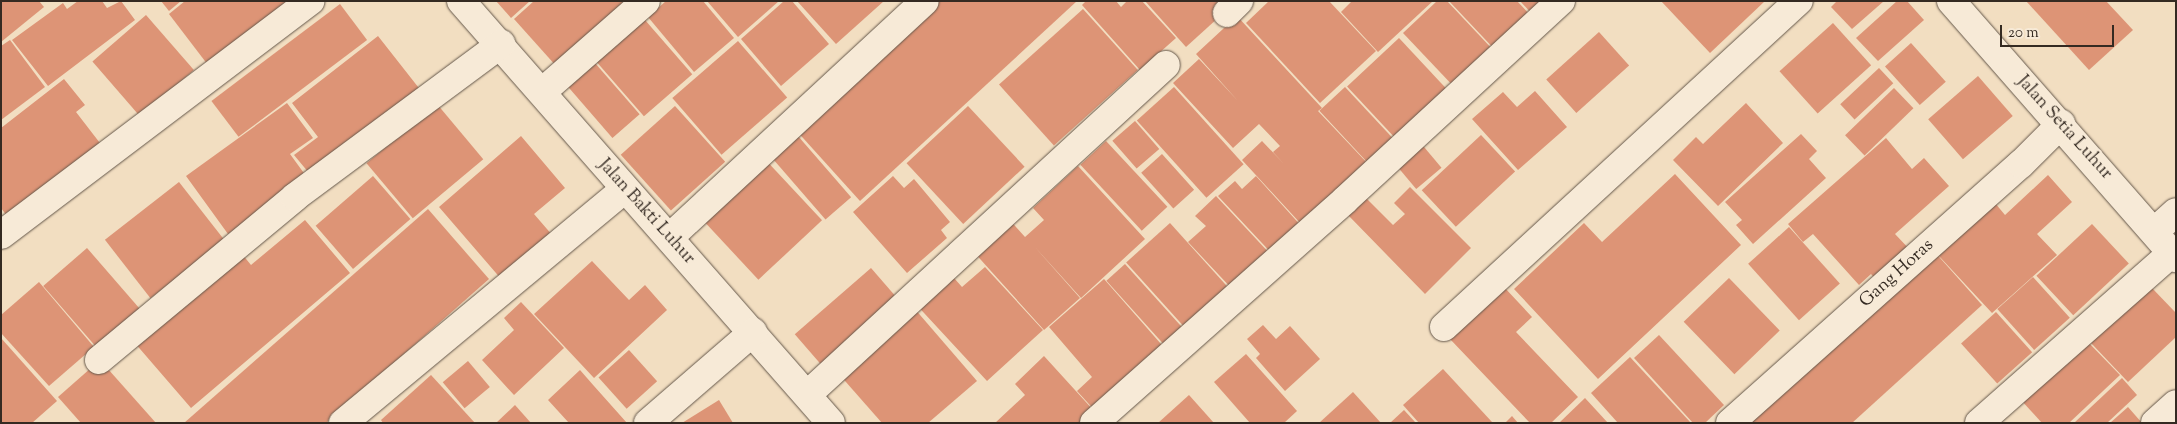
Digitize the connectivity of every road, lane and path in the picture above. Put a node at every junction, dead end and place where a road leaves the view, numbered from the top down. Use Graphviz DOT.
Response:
graph roads {
  1 [pos="310,1"];
  2 [pos="461,1"];
  3 [pos="646,1"];
  4 [pos="925,1"];
  5 [pos="1561,1"];
  6 [pos="1799,1"];
  7 [pos="1951,1"];
  8 [pos="501,44"];
  9 [pos="1166,65"];
  10 [pos="542,92"];
  11 [pos="2061,124"];
  12 [pos="625,189"];
  13 [pos="2176,212"];
  14 [pos="2155,231"];
  15 [pos="1,235"];
  16 [pos="670,237"];
  17 [pos="2174,255"];
  18 [pos="1444,327"];
  19 [pos="753,332"];
  20 [pos="99,360"];
  21 [pos="808,394"];
  22 [pos="2176,404"];
  23 [pos="343,423"];
  24 [pos="648,423"];
  25 [pos="832,423"];
  26 [pos="1094,423"];
  27 [pos="1730,423"];
  28 [pos="1979,423"];
  29 [pos="2155,423"];
  1 -- 15 [label="street"];
  2 -- 8 [label="street, Jalan Bakti Luhur"];
  3 -- 10 [label="street"];
  4 -- 16 [label="street"];
  5 -- 26 [label="street"];
  6 -- 18 [label="street"];
  7 -- 11 [label="street, Jalan Setia Luhur"];
  8 -- 10 [label="street, Jalan Bakti Luhur"];
  8 -- 20 [label="street"];
  9 -- 21 [label="street"];
  10 -- 12 [label="street, Jalan Bakti Luhur"];
  11 -- 14 [label="street, Jalan Setia Luhur"];
  11 -- 27 [label="street, Gang Horas"];
  12 -- 16 [label="street, Jalan Bakti Luhur"];
  12 -- 23 [label="street"];
  13 -- 14 [label="street"];
  14 -- 17 [label="street, Jalan Setia Luhur"];
  16 -- 19 [label="street, Jalan Bakti Luhur"];
  17 -- 28 [label="street"];
  19 -- 21 [label="street, Jalan Bakti Luhur"];
  19 -- 24 [label="street"];
  21 -- 25 [label="street, Jalan Bakti Luhur"];
  22 -- 29 [label="street"];
}
